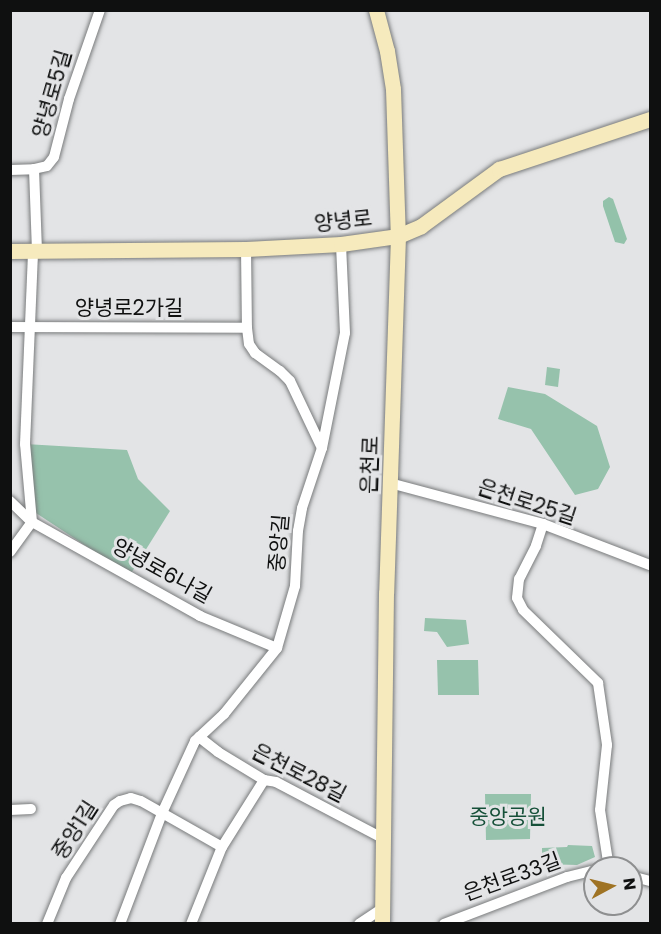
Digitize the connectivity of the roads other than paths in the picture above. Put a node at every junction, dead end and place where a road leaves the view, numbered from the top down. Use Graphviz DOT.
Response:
graph roads {
  1 [pos="99,10"];
  2 [pos="376,10"];
  3 [pos="651,119"];
  4 [pos="34,169"];
  5 [pos="10,170"];
  6 [pos="398,236"];
  7 [pos="341,244"];
  8 [pos="246,249"];
  9 [pos="10,250"];
  10 [pos="35,250"];
  11 [pos="10,327"];
  12 [pos="30,327"];
  13 [pos="247,328"];
  14 [pos="322,448"];
  15 [pos="390,483"];
  16 [pos="10,501"];
  17 [pos="32,522"];
  18 [pos="543,524"];
  19 [pos="10,552"];
  20 [pos="651,565"];
  21 [pos="277,648"];
  22 [pos="199,737"];
  23 [pos="264,780"];
  24 [pos="31,809"];
  25 [pos="10,810"];
  26 [pos="163,811"];
  27 [pos="384,839"];
  28 [pos="222,847"];
  29 [pos="607,856"];
  30 [pos="583,873"];
  31 [pos="382,916"];
  32 [pos="47,924"];
  33 [pos="120,924"];
  34 [pos="191,924"];
  35 [pos="359,924"];
  36 [pos="444,924"];
  1 -- 4 [label="street, 양녕로5길"];
  2 -- 6 [label="main road, 은천로"];
  3 -- 6 [label="main road, 양녕로"];
  4 -- 5 [label="street"];
  4 -- 10 [label="street"];
  6 -- 7 [label="main road, 양녕로"];
  6 -- 15 [label="main road, 은천로"];
  7 -- 8 [label="main road, 양녕로"];
  7 -- 14 [label="street, 중앙길"];
  8 -- 10 [label="main road, 양녕로"];
  8 -- 13 [label="street"];
  9 -- 10 [label="main road, 양녕로"];
  10 -- 12 [label="street"];
  11 -- 12 [label="street, 양녕로2가길"];
  12 -- 13 [label="street, 양녕로2가길"];
  12 -- 17 [label="street"];
  13 -- 14 [label="street"];
  14 -- 21 [label="street, 중앙길"];
  15 -- 18 [label="street, 은천로25길"];
  15 -- 27 [label="main road, 은천로"];
  16 -- 17 [label="street, 양녕로6나길"];
  17 -- 19 [label="street"];
  17 -- 21 [label="street, 양녕로6나길"];
  18 -- 20 [label="street, 은천로25길"];
  18 -- 29 [label="street"];
  21 -- 22 [label="street, 중앙길"];
  22 -- 23 [label="street, 은천로28길"];
  22 -- 26 [label="street, 중앙길"];
  23 -- 27 [label="street, 은천로28길"];
  23 -- 28 [label="street"];
  24 -- 25 [label="street"];
  26 -- 28 [label="street"];
  26 -- 32 [label="street, 중앙1길"];
  26 -- 33 [label="street, 중앙길"];
  27 -- 31 [label="main road, 은천로"];
  28 -- 34 [label="street"];
  30 -- 36 [label="street, 은천로33길"];
  31 -- 35 [label="street"];
}
